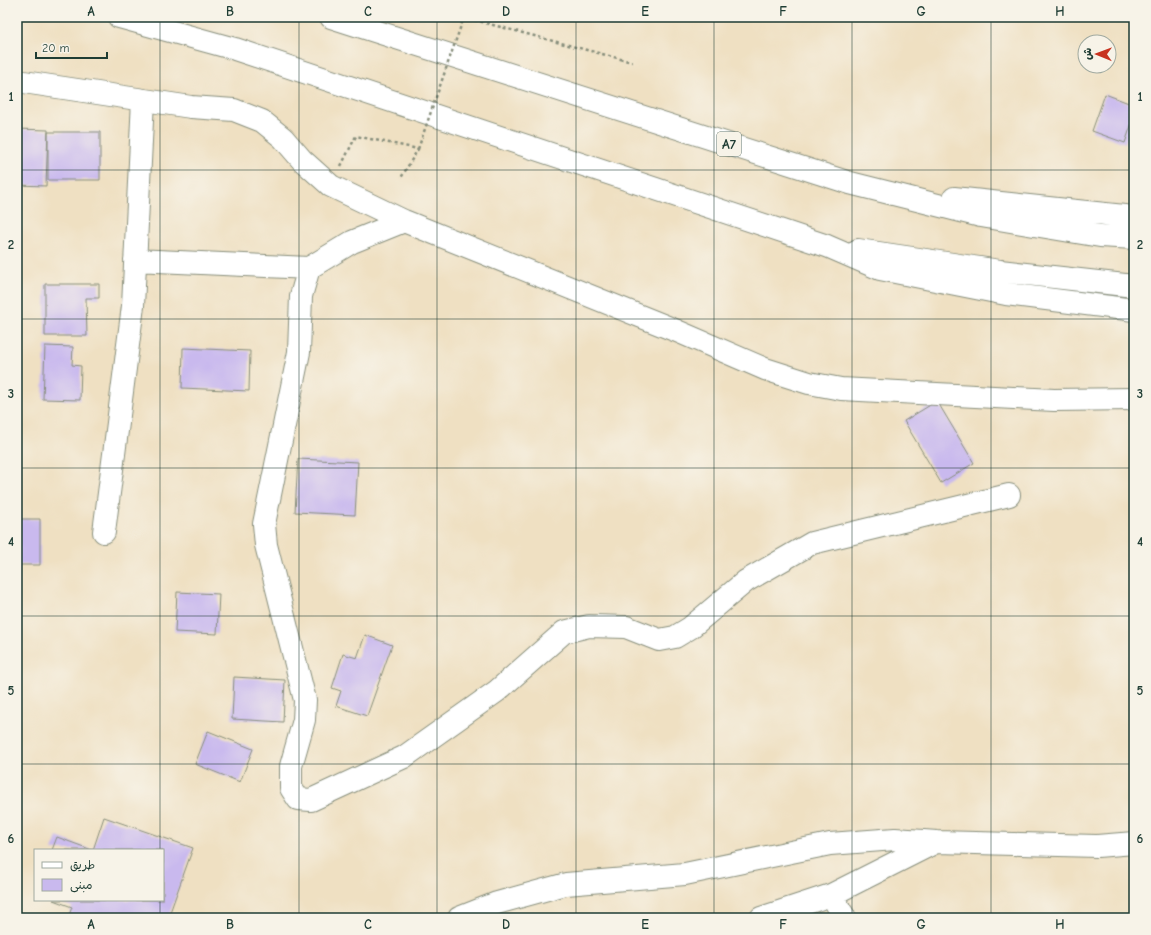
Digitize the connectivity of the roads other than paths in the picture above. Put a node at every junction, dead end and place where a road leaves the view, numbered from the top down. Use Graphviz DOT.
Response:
graph roads {
  1 [pos="119,17"];
  2 [pos="331,17"];
  3 [pos="17,81"];
  4 [pos="142,100"];
  5 [pos="850,183"];
  6 [pos="1134,217"];
  7 [pos="404,221"];
  8 [pos="1134,238"];
  9 [pos="827,246"];
  10 [pos="135,260"];
  11 [pos="309,268"];
  12 [pos="1134,286"];
  13 [pos="1134,310"];
  14 [pos="1134,399"];
  15 [pos="1009,495"];
  16 [pos="104,532"];
  17 [pos="937,842"];
  18 [pos="1134,843"];
  19 [pos="831,895"];
  20 [pos="459,918"];
  21 [pos="761,918"];
  22 [pos="844,918"];
  1 -- 9 [label="main road"];
  2 -- 5 [label="main road, A7"];
  3 -- 4 [label="main road"];
  4 -- 7 [label="main road"];
  4 -- 10 [label="main road"];
  5 -- 6 [label="main road"];
  5 -- 8 [label="main road, A7"];
  7 -- 11 [label="main road"];
  7 -- 14 [label="main road"];
  9 -- 12 [label="main road"];
  9 -- 13 [label="main road"];
  10 -- 11 [label="main road"];
  10 -- 16 [label="main road"];
  11 -- 15 [label="main road"];
  17 -- 18 [label="main road"];
  17 -- 19 [label="main road"];
  17 -- 20 [label="main road"];
  19 -- 21 [label="main road"];
  19 -- 22 [label="main road"];
}
